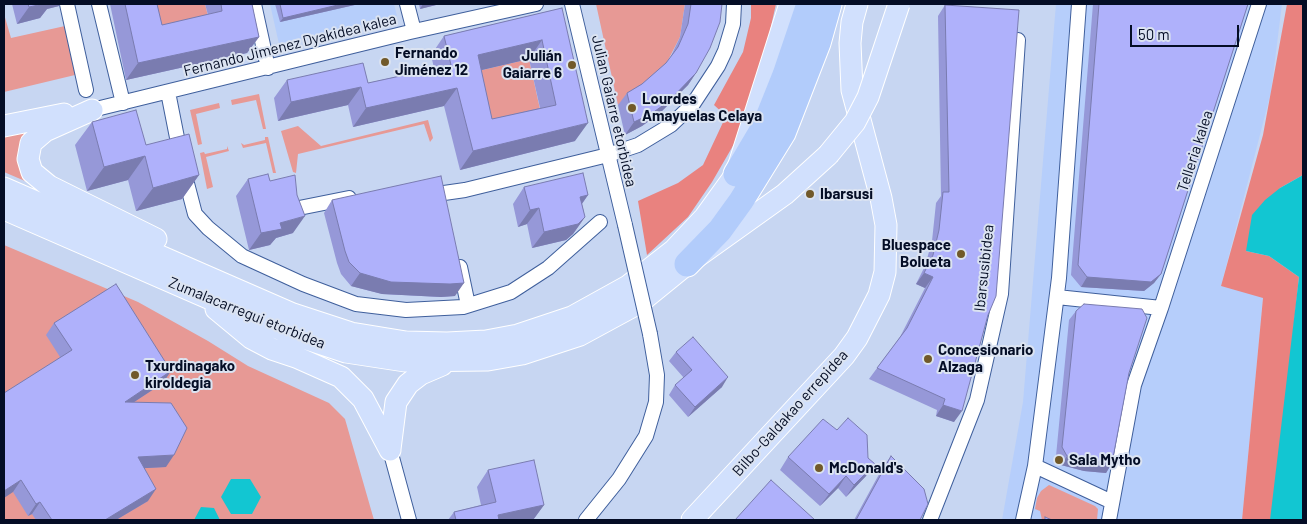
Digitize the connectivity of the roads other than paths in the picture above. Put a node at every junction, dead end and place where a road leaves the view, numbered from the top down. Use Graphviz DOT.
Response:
graph roads {
  1 [pos="66,4"];
  2 [pos="99,4"];
  3 [pos="254,4"];
  4 [pos="407,4"];
  5 [pos="536,4"];
  6 [pos="572,4"];
  7 [pos="734,4"];
  8 [pos="790,4"];
  9 [pos="809,4"];
  10 [pos="829,4"];
  11 [pos="857,4"];
  12 [pos="899,4"];
  13 [pos="1079,4"];
  14 [pos="1259,4"];
  15 [pos="414,32"];
  16 [pos="1018,40"];
  17 [pos="268,68"];
  18 [pos="86,90"];
  19 [pos="168,92"];
  20 [pos="123,103"];
  21 [pos="92,110"];
  22 [pos="4,126"];
  23 [pos="608,155"];
  24 [pos="736,174"];
  25 [pos="439,178"];
  26 [pos="4,188"];
  27 [pos="444,193"];
  28 [pos="365,194"];
  29 [pos="4,209"];
  30 [pos="294,209"];
  31 [pos="448,211"];
  32 [pos="600,222"];
  33 [pos="456,249"];
  34 [pos="687,264"];
  35 [pos="198,282"];
  36 [pos="1057,297"];
  37 [pos="468,305"];
  38 [pos="1161,308"];
  39 [pos="448,362"];
  40 [pos="390,450"];
  41 [pos="1035,466"];
  42 [pos="1112,502"];
  43 [pos="409,520"];
  44 [pos="586,520"];
  45 [pos="692,520"];
  46 [pos="930,520"];
  47 [pos="1023,520"];
  48 [pos="1109,520"];
  1 -- 18 [label="street"];
  2 -- 20 [label="street"];
  3 -- 17 [label="street"];
  4 -- 15 [label="street"];
  5 -- 15 [label="street, Fernando Jimenez Dyakidea kalea"];
  6 -- 23 [label="street, Julian Gaiarre etorbidea"];
  7 -- 23 [label="street"];
  8 -- 24 [label="main road"];
  9 -- 24 [label="highway, Zumalacarregui etorbidea"];
  10 -- 34 [label="highway, Zumalacarregui etorbidea"];
  11 -- 45 [label="main road, Bilbo-Galdakao errepidea"];
  12 -- 34 [label="main road, bridge"];
  13 -- 36 [label="street"];
  14 -- 38 [label="street, Telleria kalea"];
  15 -- 17 [label="street, Fernando Jimenez Dyakidea kalea"];
  16 -- 46 [label="street, Ibarsusibidea"];
  17 -- 19 [label="street, Fernando Jimenez Dyakidea kalea"];
  19 -- 20 [label="street, Fernando Jimenez Dyakidea kalea"];
  19 -- 37 [label="street, Fernando Jimenez Dyakidea kalea"];
  20 -- 21 [label="street, Fernando Jimenez Dyakidea kalea"];
  21 -- 22 [label="main road"];
  21 -- 35 [label="main road"];
  23 -- 27 [label="street"];
  23 -- 44 [label="street, Julian Gaiarre etorbidea, bridge"];
  24 -- 35 [label="main road, Zumalacarregui etorbidea"];
  25 -- 27 [label="street"];
  26 -- 35 [label="main road, Zumalacarregui etorbidea"];
  27 -- 31 [label="street"];
  28 -- 30 [label="street"];
  29 -- 35 [label="main road, Zumalacarregui etorbidea"];
  32 -- 37 [label="street, Fernando Jimenez Dyakidea kalea"];
  33 -- 37 [label="street"];
  34 -- 39 [label="main road, Zumalacarregui etorbidea"];
  35 -- 39 [label="main road, Zumalacarregui etorbidea"];
  35 -- 40 [label="main road"];
  36 -- 38 [label="street"];
  36 -- 41 [label="street"];
  38 -- 42 [label="street, Telleria kalea"];
  39 -- 40 [label="main road"];
  40 -- 43 [label="street"];
  41 -- 42 [label="street"];
  41 -- 47 [label="street"];
  42 -- 48 [label="street, Telleria kalea"];
}
